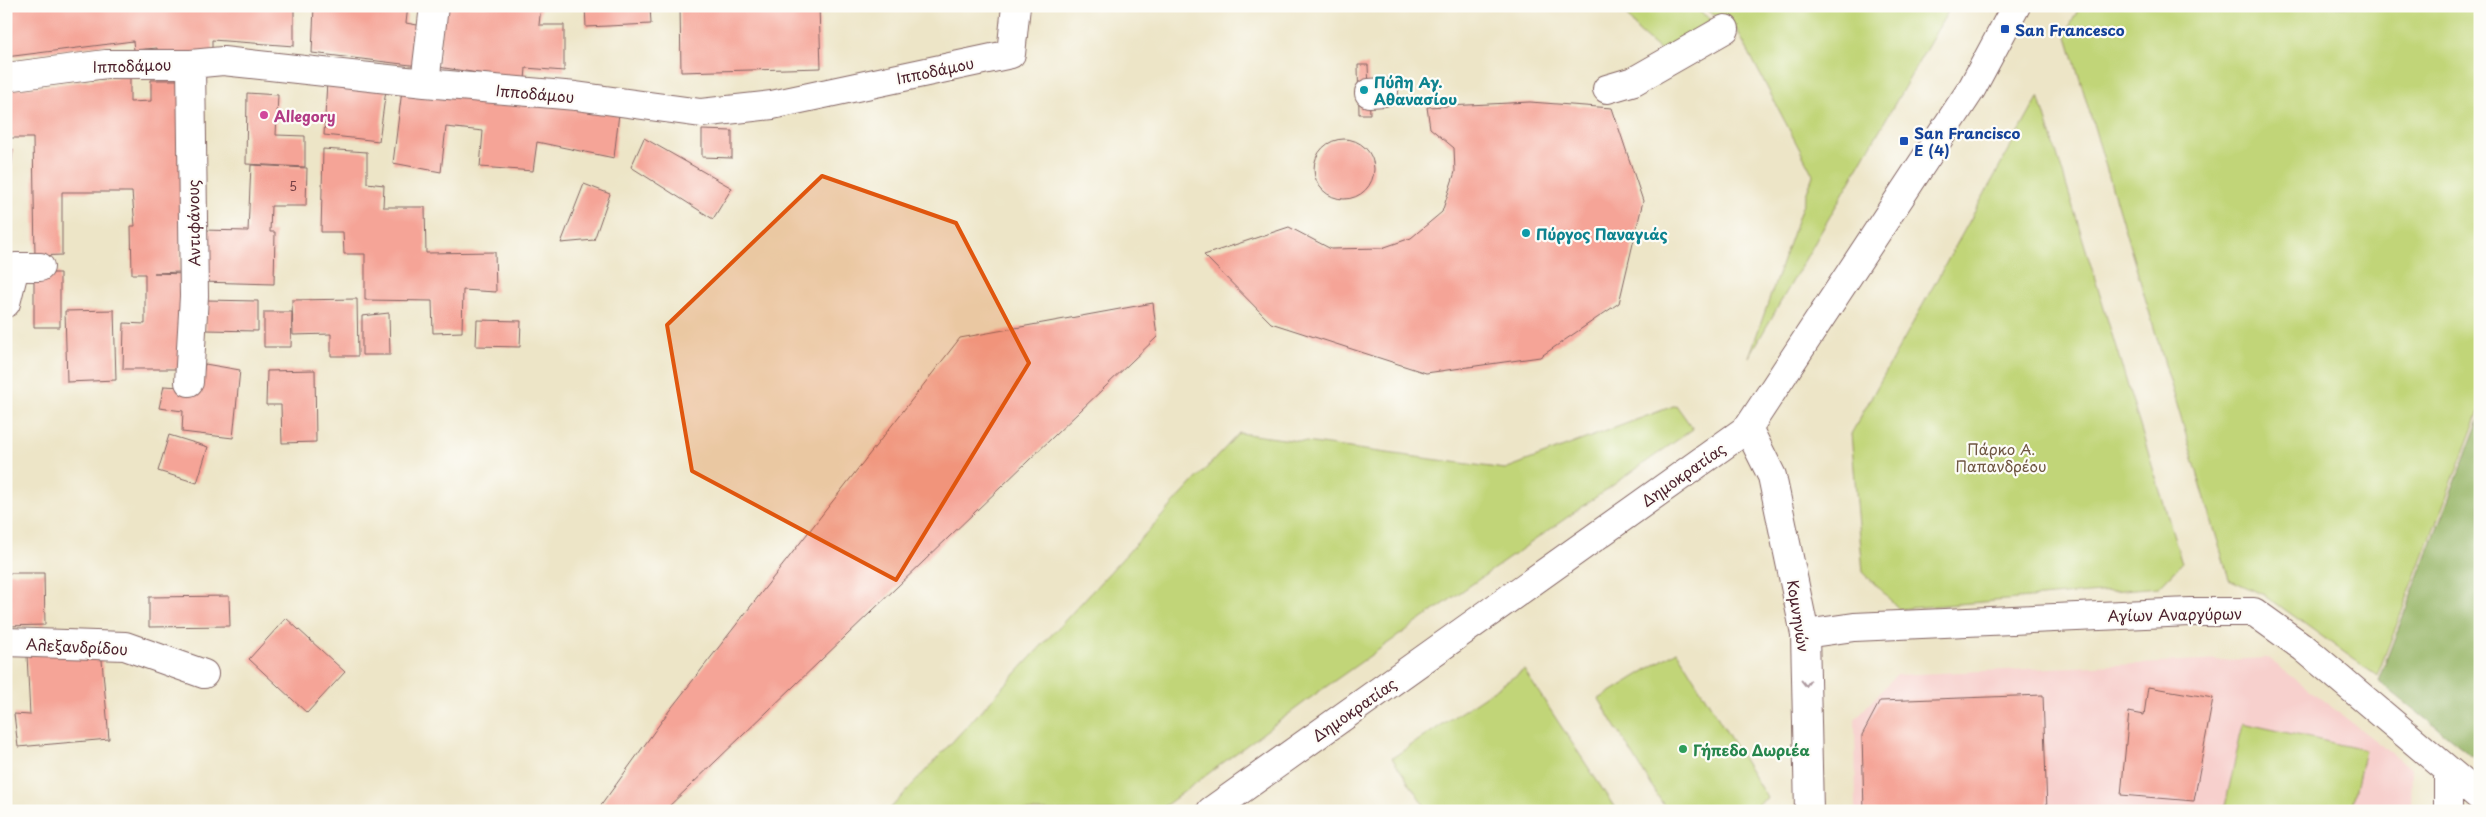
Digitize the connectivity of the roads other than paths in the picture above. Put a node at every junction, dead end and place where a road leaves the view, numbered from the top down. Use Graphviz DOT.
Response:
graph roads {
  1 [pos="434,6"];
  2 [pos="1016,6"];
  3 [pos="2016,6"];
  4 [pos="1725,29"];
  5 [pos="191,64"];
  6 [pos="6,77"];
  7 [pos="425,83"];
  8 [pos="1608,89"];
  9 [pos="40,267"];
  10 [pos="6,303"];
  11 [pos="188,382"];
  12 [pos="1748,428"];
  13 [pos="1805,634"];
  14 [pos="6,642"];
  15 [pos="204,674"];
  16 [pos="2448,772"];
  17 [pos="2480,797"];
  18 [pos="1211,811"];
  19 [pos="1809,811"];
  20 [pos="2448,811"];
  1 -- 7 [label="street"];
  2 -- 7 [label="street, Ιπποδάμου"];
  3 -- 12 [label="street, Δημοκρατίας"];
  4 -- 8 [label="street"];
  5 -- 6 [label="street, Ιπποδάμου"];
  5 -- 7 [label="street, Ιπποδάμου"];
  5 -- 11 [label="street, Αντιφάνους"];
  9 -- 10 [label="street"];
  12 -- 13 [label="street, Κομνηνών"];
  12 -- 18 [label="street, Δημοκρατίας"];
  13 -- 16 [label="street, Αγίων Αναργύρων"];
  13 -- 19 [label="street, Κομνηνών, one-way"];
  14 -- 15 [label="street, Αλεξανδρίδου"];
  16 -- 17 [label="street, Αγίων Αναργύρων"];
  16 -- 20 [label="street"];
}
